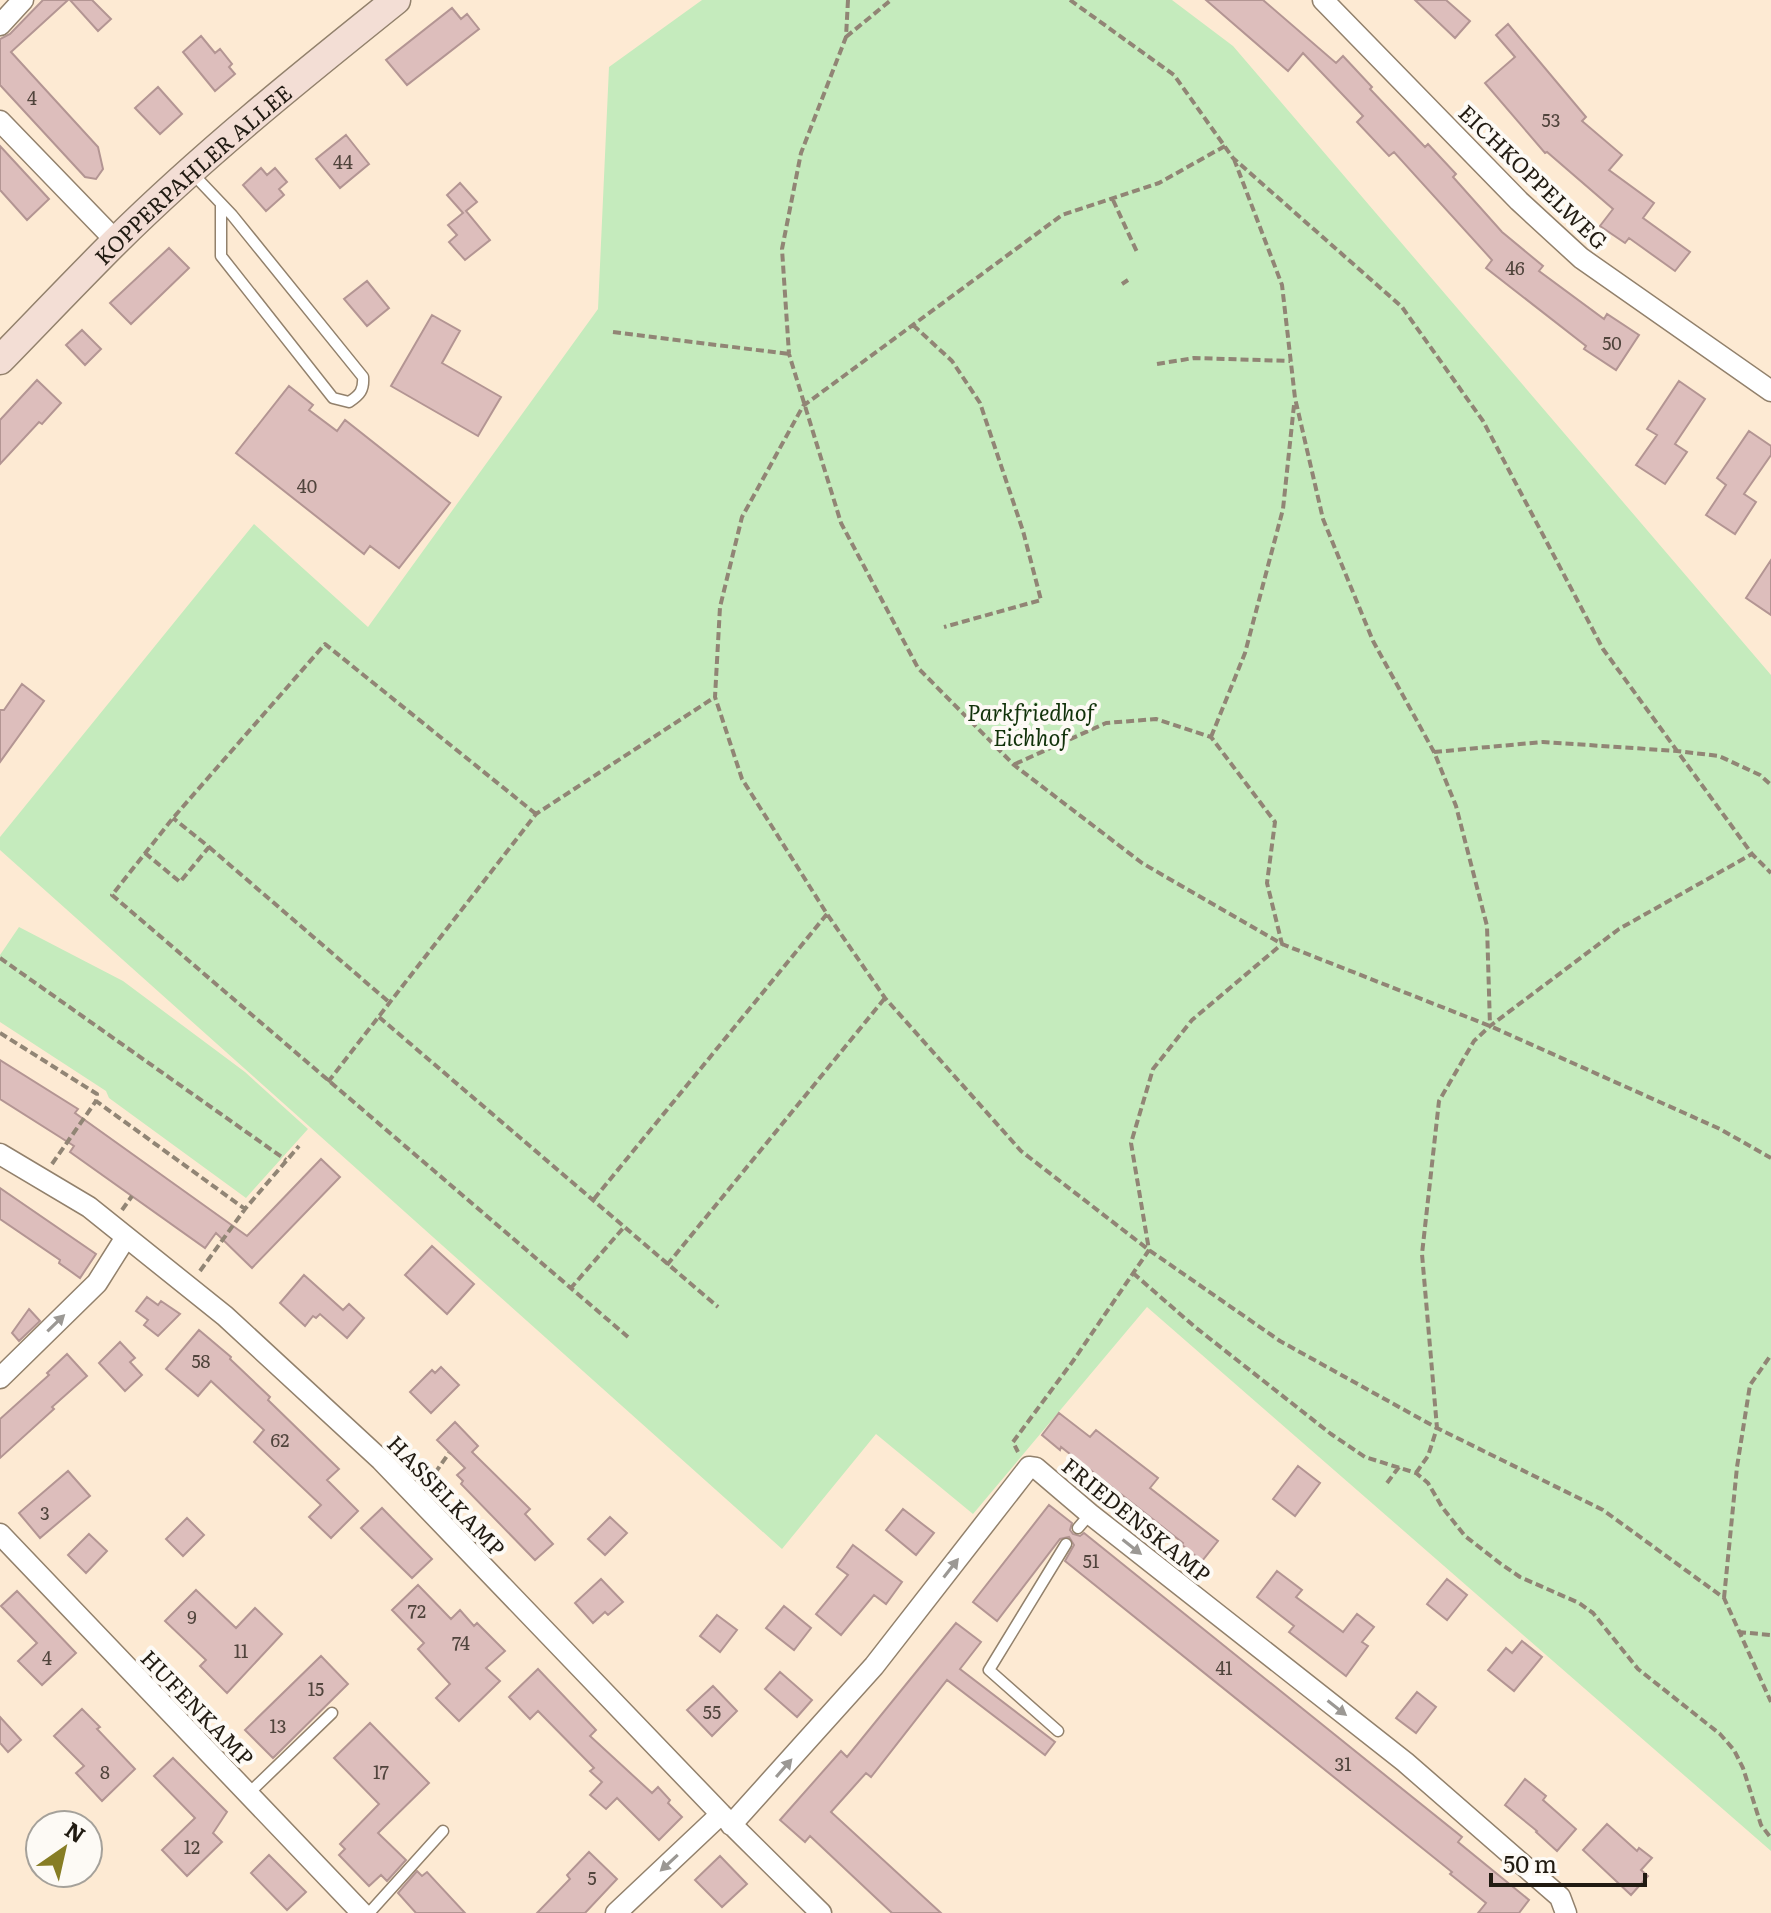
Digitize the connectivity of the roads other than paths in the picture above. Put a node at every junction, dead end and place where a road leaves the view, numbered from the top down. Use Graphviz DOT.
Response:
graph roads {
  1 [pos="23,0"];
  2 [pos="396,0"];
  3 [pos="1323,0"];
  4 [pos="0,25"];
  5 [pos="0,121"];
  6 [pos="191,172"];
  7 [pos="221,204"];
  8 [pos="116,241"];
  9 [pos="0,360"];
  10 [pos="1771,391"];
  11 [pos="0,1154"];
  12 [pos="126,1237"];
  13 [pos="0,1378"];
  14 [pos="0,1534"];
  15 [pos="1066,1544"];
  16 [pos="332,1713"];
  17 [pos="1058,1731"];
  18 [pos="248,1794"];
  19 [pos="726,1819"];
  20 [pos="443,1831"];
  21 [pos="362,1913"];
  22 [pos="369,1913"];
  23 [pos="616,1913"];
  24 [pos="821,1913"];
  25 [pos="1566,1913"];
  1 -- 4 [label="street"];
  2 -- 6 [label="street, KOPPERPAHLER ALLEE"];
  3 -- 10 [label="street, EICHKOPPELWEG"];
  5 -- 8 [label="street"];
  6 -- 7 [label="lane"];
  6 -- 8 [label="street, KOPPERPAHLER ALLEE"];
  7 -- 7 [label="lane"];
  8 -- 9 [label="street, KOPPERPAHLER ALLEE"];
  11 -- 12 [label="street, HASSELKAMP"];
  13 -- 12 [label="street, one-way"];
  12 -- 19 [label="street, HASSELKAMP"];
  14 -- 18 [label="street, HUFENKAMP"];
  15 -- 17 [label="lane"];
  16 -- 18 [label="lane"];
  18 -- 21 [label="street, HUFENKAMP"];
  19 -- 23 [label="street, FRIEDENSKAMP, one-way"];
  19 -- 24 [label="street, HASSELKAMP"];
  19 -- 25 [label="street, FRIEDENSKAMP, one-way"];
  20 -- 22 [label="lane"];
}
